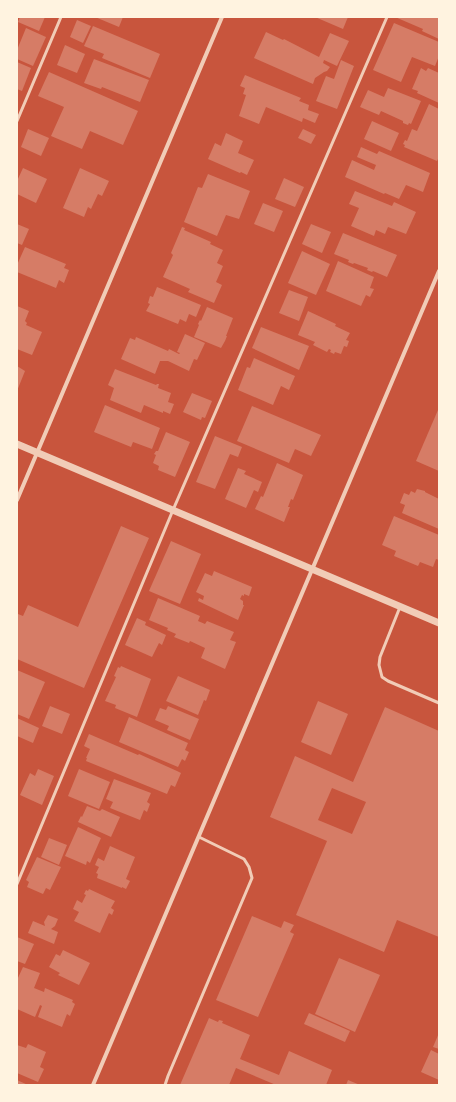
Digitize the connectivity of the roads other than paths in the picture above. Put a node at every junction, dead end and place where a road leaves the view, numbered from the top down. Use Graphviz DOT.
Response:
graph roads {
  1 [pos="61,17"];
  2 [pos="222,17"];
  3 [pos="387,17"];
  4 [pos="17,121"];
  5 [pos="439,271"];
  6 [pos="17,444"];
  7 [pos="37,453"];
  8 [pos="17,500"];
  9 [pos="173,510"];
  10 [pos="312,570"];
  11 [pos="400,607"];
  12 [pos="439,623"];
  13 [pos="439,703"];
  14 [pos="199,836"];
  15 [pos="17,884"];
  16 [pos="93,1085"];
  17 [pos="165,1085"];
  1 -- 4 [label="lane"];
  2 -- 7 [label="street"];
  3 -- 9 [label="lane"];
  5 -- 10 [label="street"];
  6 -- 7 [label="street"];
  7 -- 8 [label="street"];
  7 -- 9 [label="street"];
  9 -- 10 [label="street"];
  9 -- 15 [label="lane"];
  10 -- 11 [label="street"];
  10 -- 14 [label="street"];
  11 -- 12 [label="street"];
  11 -- 13 [label="lane"];
  14 -- 16 [label="street"];
  14 -- 17 [label="lane"];
}
